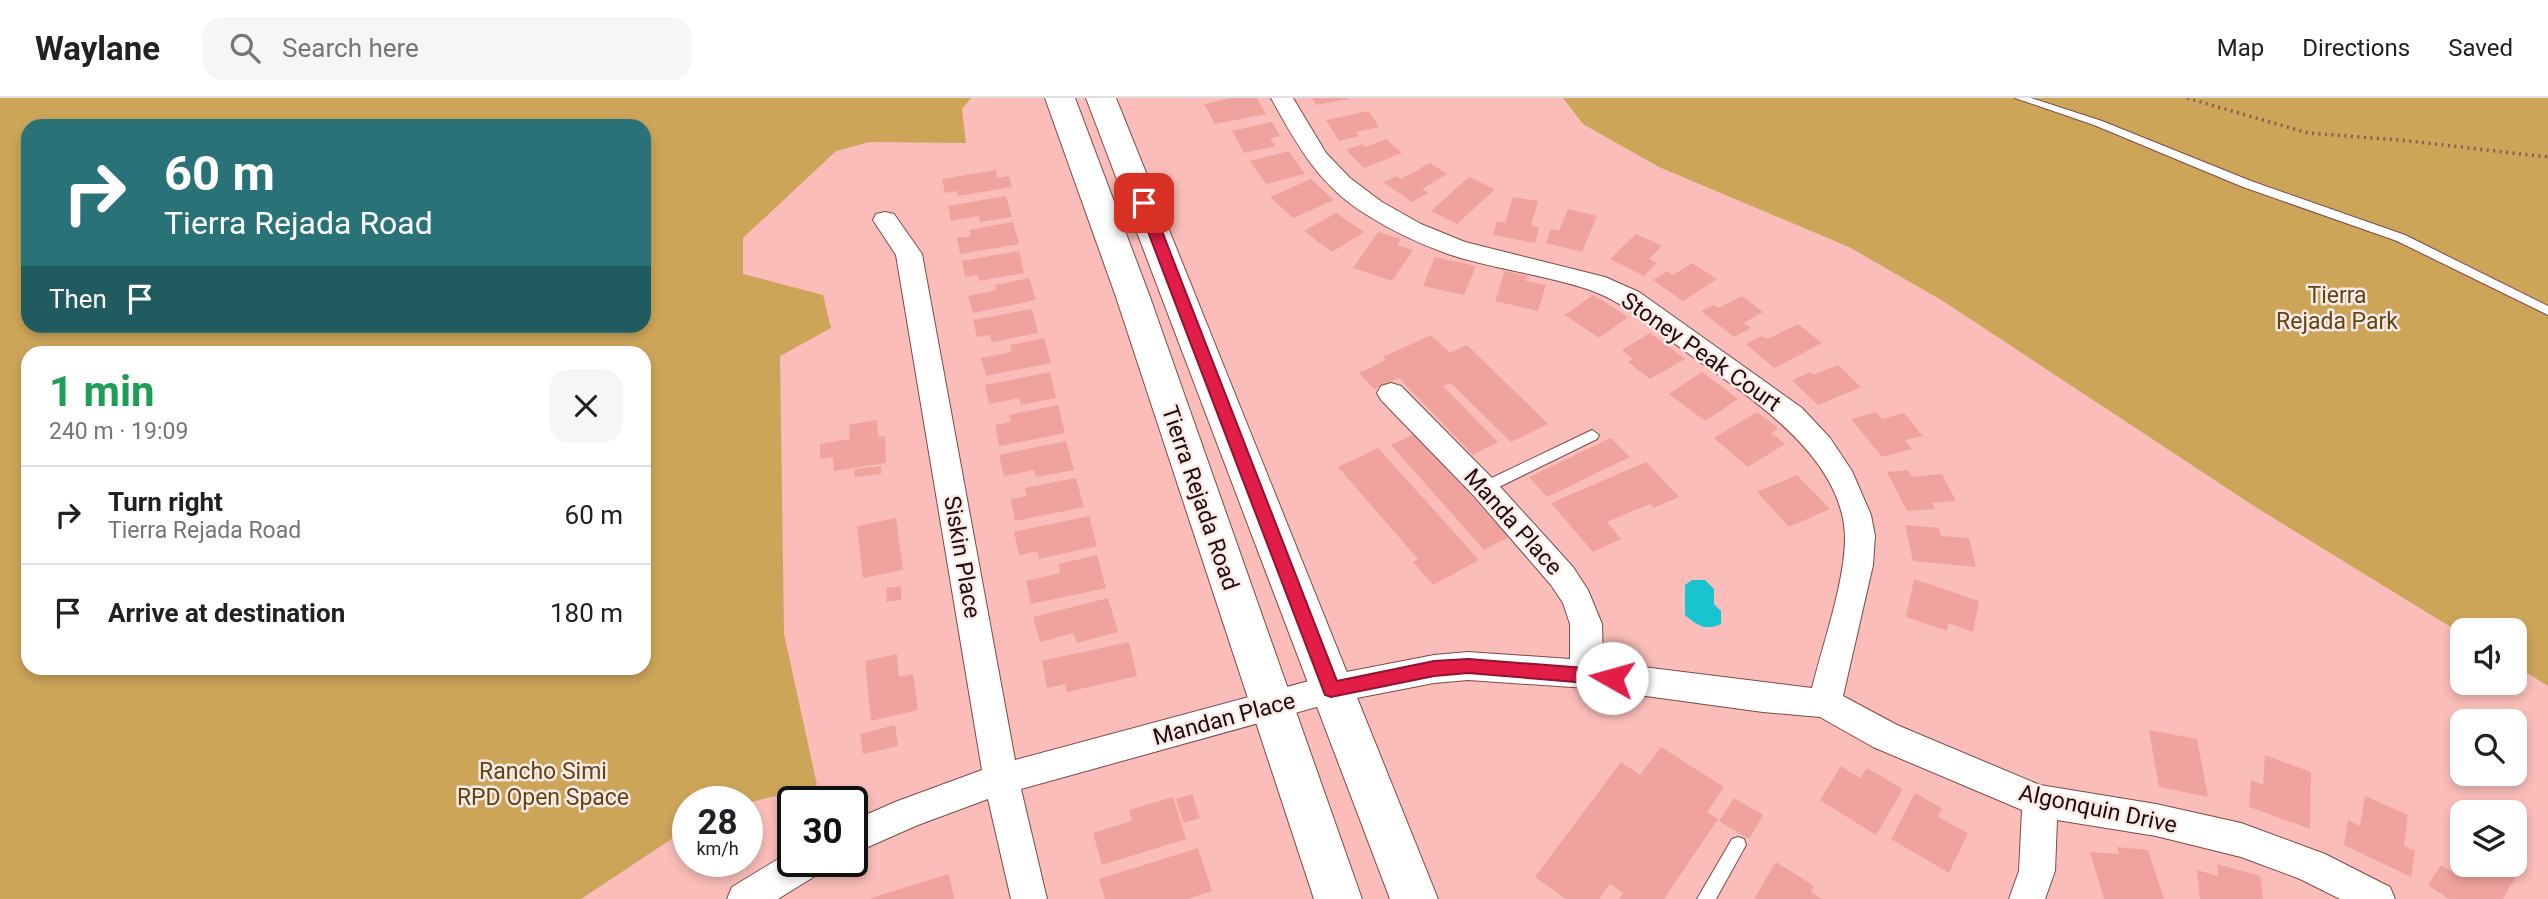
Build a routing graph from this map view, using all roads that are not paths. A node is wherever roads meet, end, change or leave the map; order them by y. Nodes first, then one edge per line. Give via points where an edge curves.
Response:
1 (1060, 98) edge
2 (1101, 98) edge
3 (1282, 98) edge
4 (2020, 98) edge
5 (885, 220) dead end
6 (2548, 311) edge
7 (1391, 393) dead end
8 (1592, 435) dead end
9 (1485, 488) junction
10 (1587, 674) junction
11 (1331, 689) junction
12 (1825, 703) junction
13 (1270, 706) junction
14 (1000, 779) junction
15 (2040, 801) junction
16 (868, 831) edge
17 (1738, 845) dead end
18 (781, 877) edge
19 (745, 899) edge
20 (1029, 899) edge
21 (1338, 899) edge
22 (1414, 899) edge
23 (1706, 899) edge
24 (2027, 899) edge
25 (2377, 899) edge

1 - 13 main road, Tierra Rejada Road
2 - 11 main road
3 - 12 street, Stoney Peak Court via 1316,157 1373,208 1457,248 1571,275 1630,298 1792,415 1820,446 1842,479 1860,536 1858,565
4 - 6 lane via 2401,238
5 - 14 street, Siskin Place via 909,254
7 - 9 street, Manda Place
8 - 9 lane
9 - 10 street, Manda Place via 1577,599 1586,624
10 - 11 street, Mandan Place via 1468,666
10 - 12 street, Mandan Place
11 - 13 street, Mandan Place
11 - 22 main road
12 - 15 street, Algonquin Drive via 1885,736
13 - 14 street, Mandan Place
13 - 21 main road, Tierra Rejada Road
14 - 16 street, Mandan Place
14 - 20 street, Siskin Place
15 - 24 street via 2037,871
15 - 25 street, Algonquin Drive via 2241,840 2312,866
17 - 23 lane
18 - 19 street

